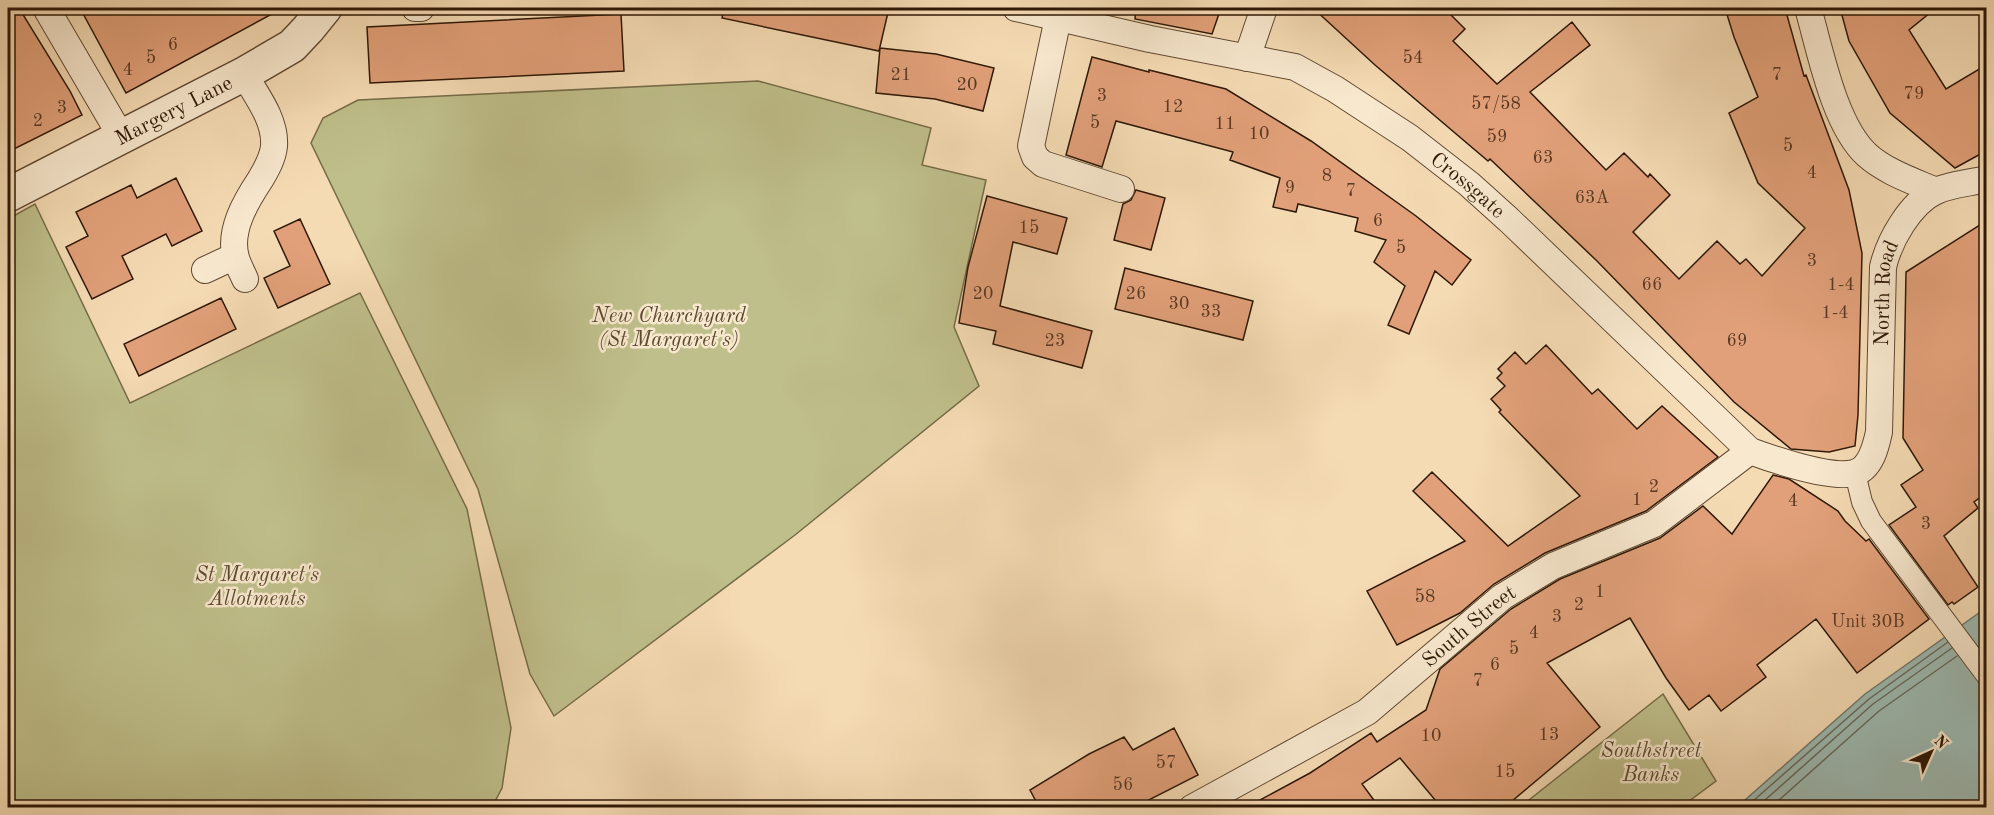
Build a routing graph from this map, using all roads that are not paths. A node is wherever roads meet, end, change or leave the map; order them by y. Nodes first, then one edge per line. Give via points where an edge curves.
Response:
1 (46, 8) edge
2 (325, 8) edge
3 (415, 8) edge
4 (421, 8) edge
5 (1016, 8) edge
6 (1264, 8) edge
7 (1808, 8) edge
8 (1058, 18) junction
9 (1247, 58) junction
10 (244, 74) junction
11 (122, 138) junction
12 (1986, 179) edge
13 (1121, 189) dead end
14 (1936, 191) junction
15 (8, 195) edge
16 (205, 270) dead end
17 (1750, 451) junction
18 (1855, 473) junction
19 (1986, 675) edge
20 (1192, 807) edge

1 - 11 street
2 - 10 street, Margery Lane via 292,46
3 - 4 street
5 - 8 street, Crossgate
6 - 9 street
7 - 14 street via 1841,119 1852,138 1880,165
8 - 9 street, Crossgate
8 - 13 street via 1031,146 1035,157 1043,164
9 - 17 street, Crossgate via 1295,67 1410,138 1509,220
10 - 11 street, Margery Lane
10 - 16 street via 267,113 274,146 236,231 240,267
11 - 15 street, Margery Lane
12 - 14 street
14 - 18 street, North Road via 1912,210 1886,255 1879,432 1875,451
17 - 18 street, Crossgate via 1787,464
17 - 20 street, South Street via 1654,524 1553,566 1502,597 1367,712
18 - 19 street via 1871,521

